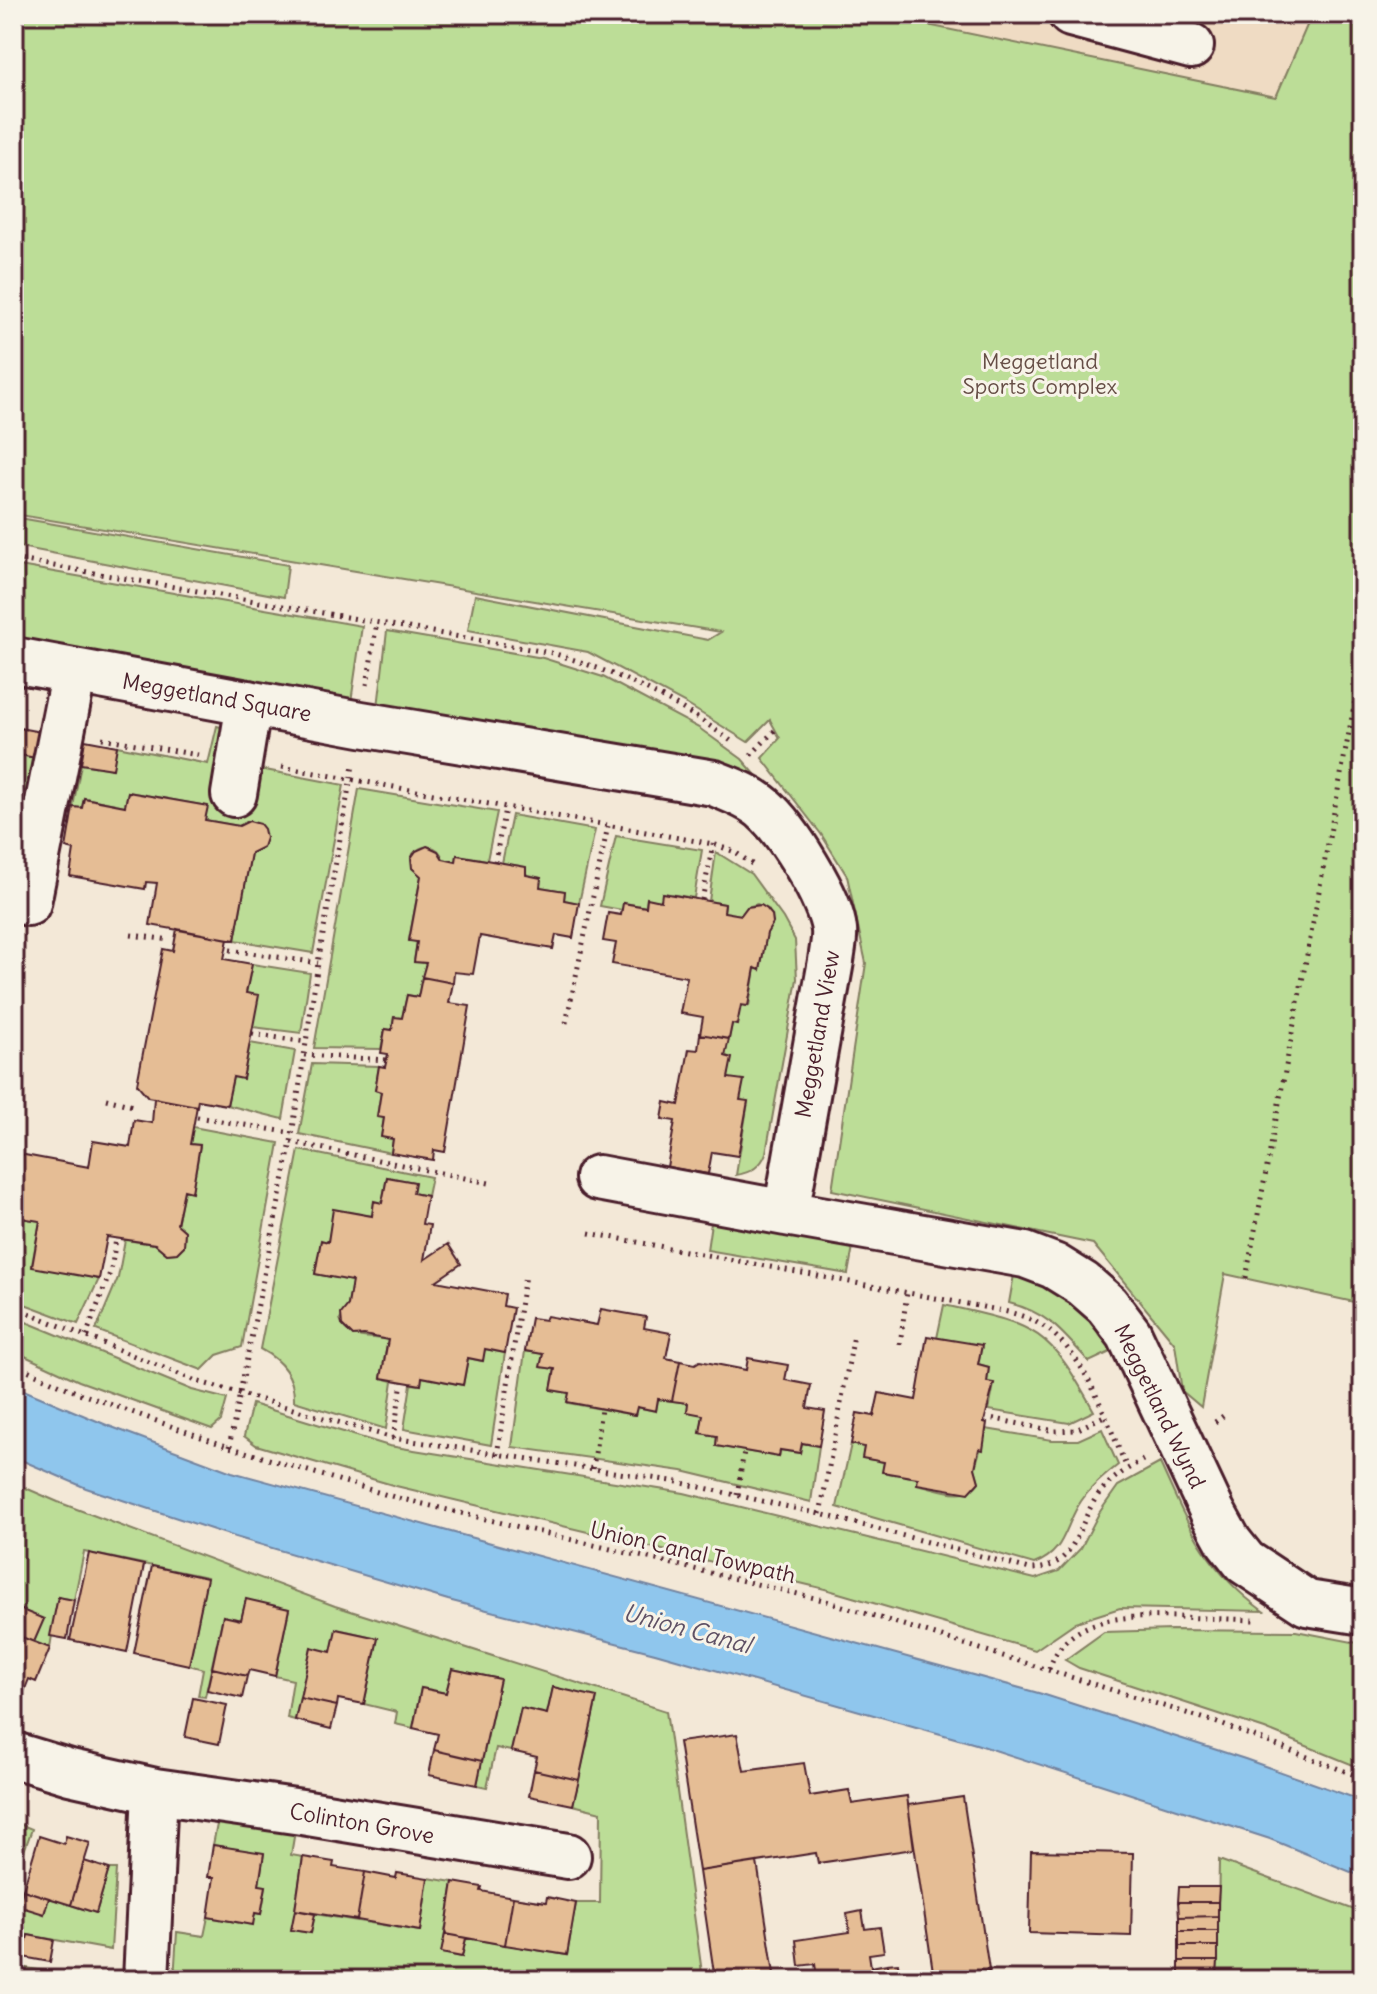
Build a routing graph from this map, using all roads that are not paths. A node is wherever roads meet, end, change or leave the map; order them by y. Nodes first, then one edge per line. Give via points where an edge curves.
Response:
1 (1071, 14) edge
2 (1191, 46) dead end
3 (14, 660) edge
4 (74, 671) junction
5 (249, 703) junction
6 (361, 724) joint
7 (234, 794) dead end
8 (28, 903) dead end
9 (598, 1178) dead end
10 (786, 1213) junction
11 (1363, 1612) edge
12 (14, 1755) edge
13 (155, 1791) junction
14 (568, 1856) dead end
15 (146, 1980) edge

1 - 2 street
3 - 4 street, Meggetland Square
4 - 5 street, Meggetland Square
4 - 8 street
5 - 6 street, Meggetland Square
5 - 7 street
6 - 10 street, Meggetland View via 714,783 764,809 802,858 826,900 834,930
9 - 10 street
10 - 11 street, Meggetland Wynd via 1025,1255 1083,1284 1129,1334 1229,1542 1245,1562 1307,1603
12 - 13 street, Colinton Grove
13 - 14 street, Colinton Grove
13 - 15 street

